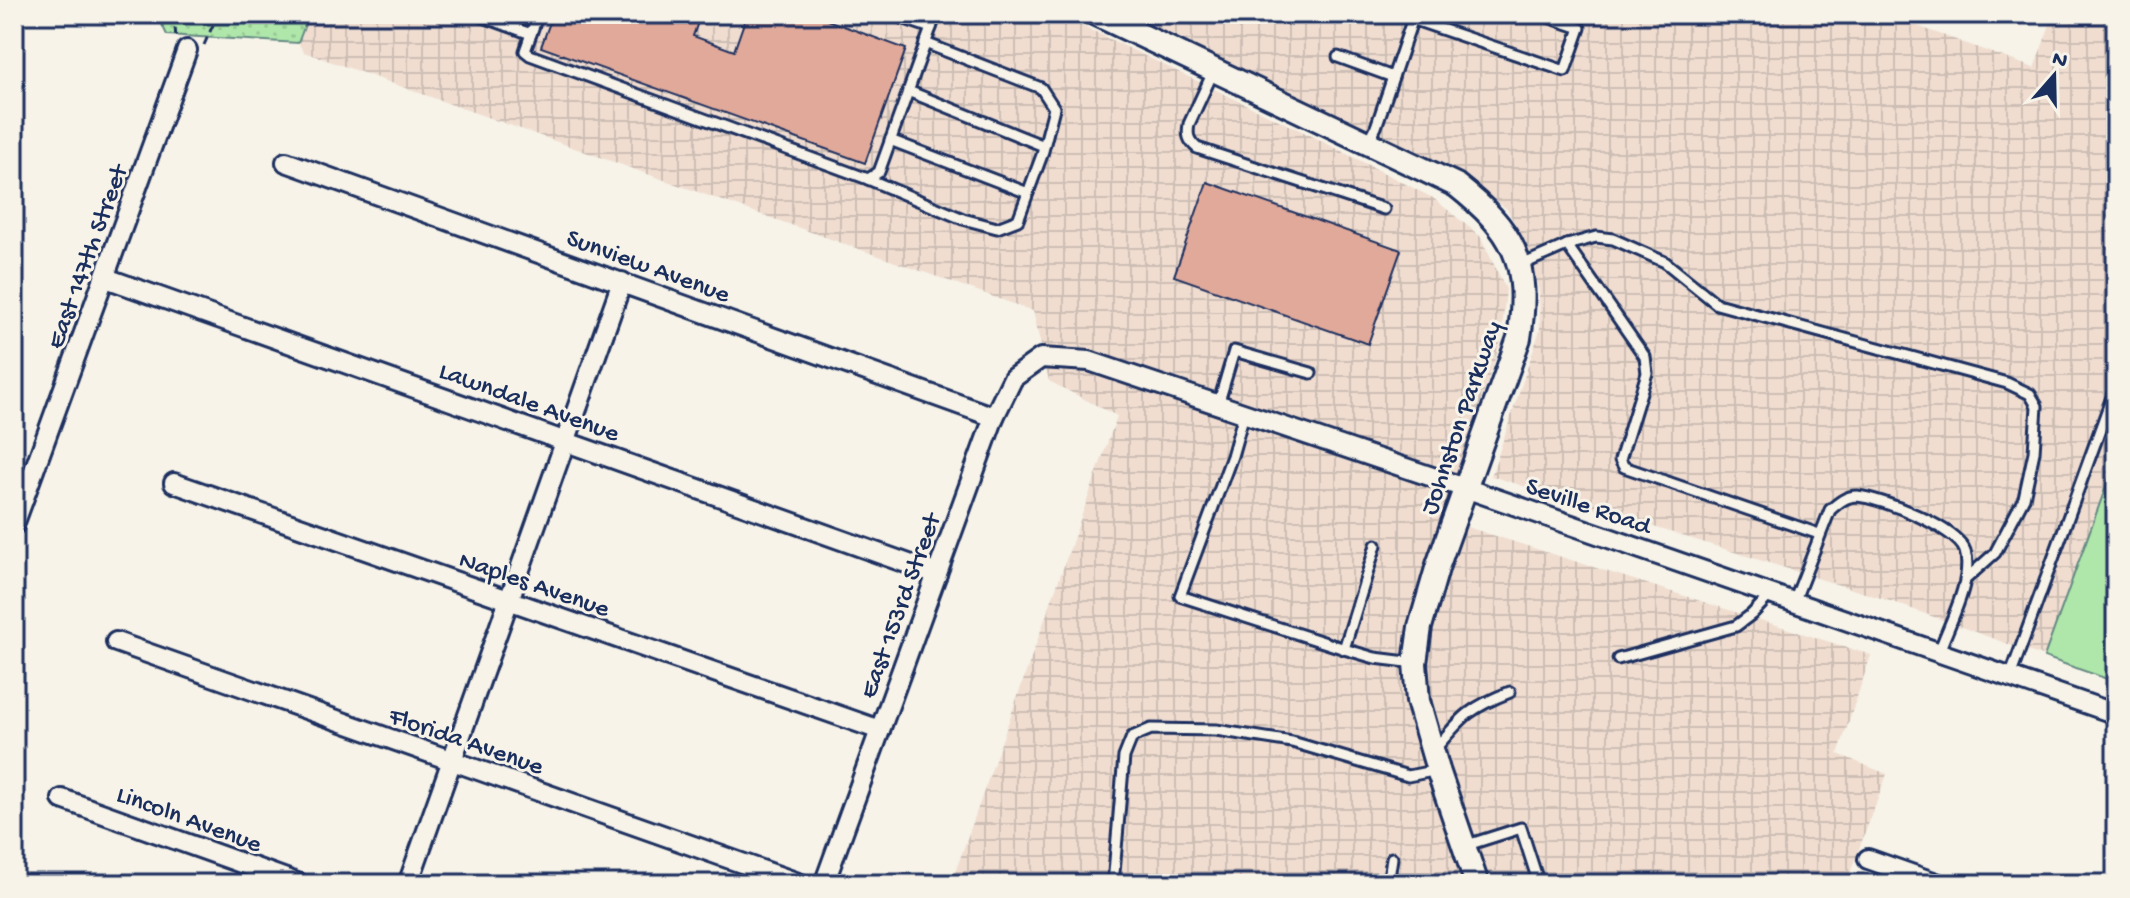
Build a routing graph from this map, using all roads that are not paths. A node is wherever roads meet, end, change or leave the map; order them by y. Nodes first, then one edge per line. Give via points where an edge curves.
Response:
1 (475, 14) edge
2 (538, 14) edge
3 (890, 14) edge
4 (936, 14) edge
5 (1096, 14) edge
6 (1397, 14) edge
7 (1539, 14) edge
8 (1414, 17) edge
9 (1134, 22) edge
10 (931, 28) junction
11 (531, 34) junction
12 (925, 43) junction
13 (188, 46) road end
14 (1338, 57) dead end
15 (1214, 70) junction
16 (1393, 77) junction
17 (908, 91) junction
18 (890, 140) junction
19 (1368, 143) junction
20 (1044, 146) junction
21 (286, 162) dead end
22 (868, 179) junction
23 (1028, 193) junction
24 (1384, 209) dead end
25 (1567, 245) junction
26 (1519, 266) junction
27 (106, 278) junction
28 (622, 282) junction
29 (1041, 358) joint
30 (1311, 373) dead end
31 (2116, 386) edge
32 (1218, 405) junction
33 (1244, 414) junction
34 (994, 417) junction
35 (566, 440) junction
36 (174, 483) dead end
37 (1465, 488) junction
38 (14, 525) edge
39 (1819, 534) junction
40 (1376, 545) dead end
41 (937, 574) junction
42 (1967, 578) junction
43 (1771, 594) junction
44 (509, 600) junction
45 (1794, 602) junction
46 (116, 642) dead end
47 (1345, 649) junction
48 (1939, 652) junction
49 (1618, 659) dead end
50 (1415, 663) junction
51 (2010, 677) junction
52 (1510, 692) dead end
53 (2116, 714) edge
54 (880, 730) junction
55 (1435, 761) junction
56 (453, 762) junction
57 (62, 799) dead end
58 (1464, 846) junction
59 (1392, 858) dead end
60 (1868, 859) dead end
61 (300, 884) edge
62 (408, 884) edge
63 (801, 884) edge
64 (824, 884) edge
65 (1113, 884) edge
66 (1388, 884) edge
67 (1477, 884) edge
68 (1539, 884) edge
69 (1939, 884) edge

1 - 11 lane
2 - 11 lane
3 - 10 lane
4 - 10 lane
5 - 9 street, Johnston Parkway
6 - 8 lane
7 - 8 lane via 1580,28 1565,71
8 - 16 lane
9 - 15 street, Johnston Parkway
10 - 12 lane
11 - 22 lane via 525,51 530,55
12 - 17 lane
12 - 20 lane via 1041,88 1054,108
13 - 27 street, East 147th Street
14 - 16 lane
15 - 19 street, Johnston Parkway
15 - 24 lane via 1187,133 1197,148
16 - 19 lane
17 - 18 lane
17 - 20 lane
18 - 22 lane via 879,172
18 - 23 lane
19 - 26 street, Johnston Parkway via 1456,185 1478,202 1508,236
20 - 23 lane
21 - 28 street, Sunview Avenue
22 - 23 lane via 997,228 1018,220
25 - 26 lane
25 - 39 lane via 1645,357 1647,373 1620,460 1624,467
25 - 42 lane via 1596,237 1613,239 1665,262 1717,304 2007,383 2030,394 2037,406 2024,498 1995,553
26 - 37 street, Johnston Parkway via 1524,306 1519,338
27 - 35 street, Lawndale Avenue
27 - 38 street, East 147th Street
28 - 34 street, Sunview Avenue
28 - 35 street
29 - 32 street, Seville Road via 1089,361
29 - 34 street, East 153rd Street via 1013,378
30 - 32 lane via 1234,351
31 - 51 lane
32 - 33 street, Seville Road
33 - 37 street, Seville Road
33 - 47 lane via 1180,596
34 - 41 street, East 153rd Street
35 - 41 street, Lawndale Avenue
35 - 44 street
36 - 44 street, Naples Avenue
37 - 43 street, Seville Road
37 - 50 street, Johnston Parkway via 1420,627
39 - 42 lane via 1839,501 1855,496 1879,502 1934,522 1956,537 1965,549
39 - 45 lane
40 - 47 lane
41 - 54 street, East 153rd Street
42 - 48 lane
43 - 45 street, Seville Road
43 - 49 lane via 1736,626
44 - 54 street, Naples Avenue
44 - 56 street
45 - 48 street, Seville Road
46 - 56 street, Florida Avenue
47 - 50 lane
48 - 51 street, Seville Road
50 - 55 street, Johnston Parkway via 1418,701
51 - 53 street, Seville Road
52 - 55 lane via 1477,704 1459,721
54 - 64 street, East 153rd Street
55 - 58 street, Johnston Parkway
55 - 65 lane via 1408,776 1292,742 1216,730 1151,729 1132,737 1124,757
56 - 62 street
56 - 63 street, Florida Avenue
57 - 61 street, Lincoln Avenue
58 - 67 street, Johnston Parkway
58 - 68 lane via 1521,828
59 - 66 lane
60 - 69 street

